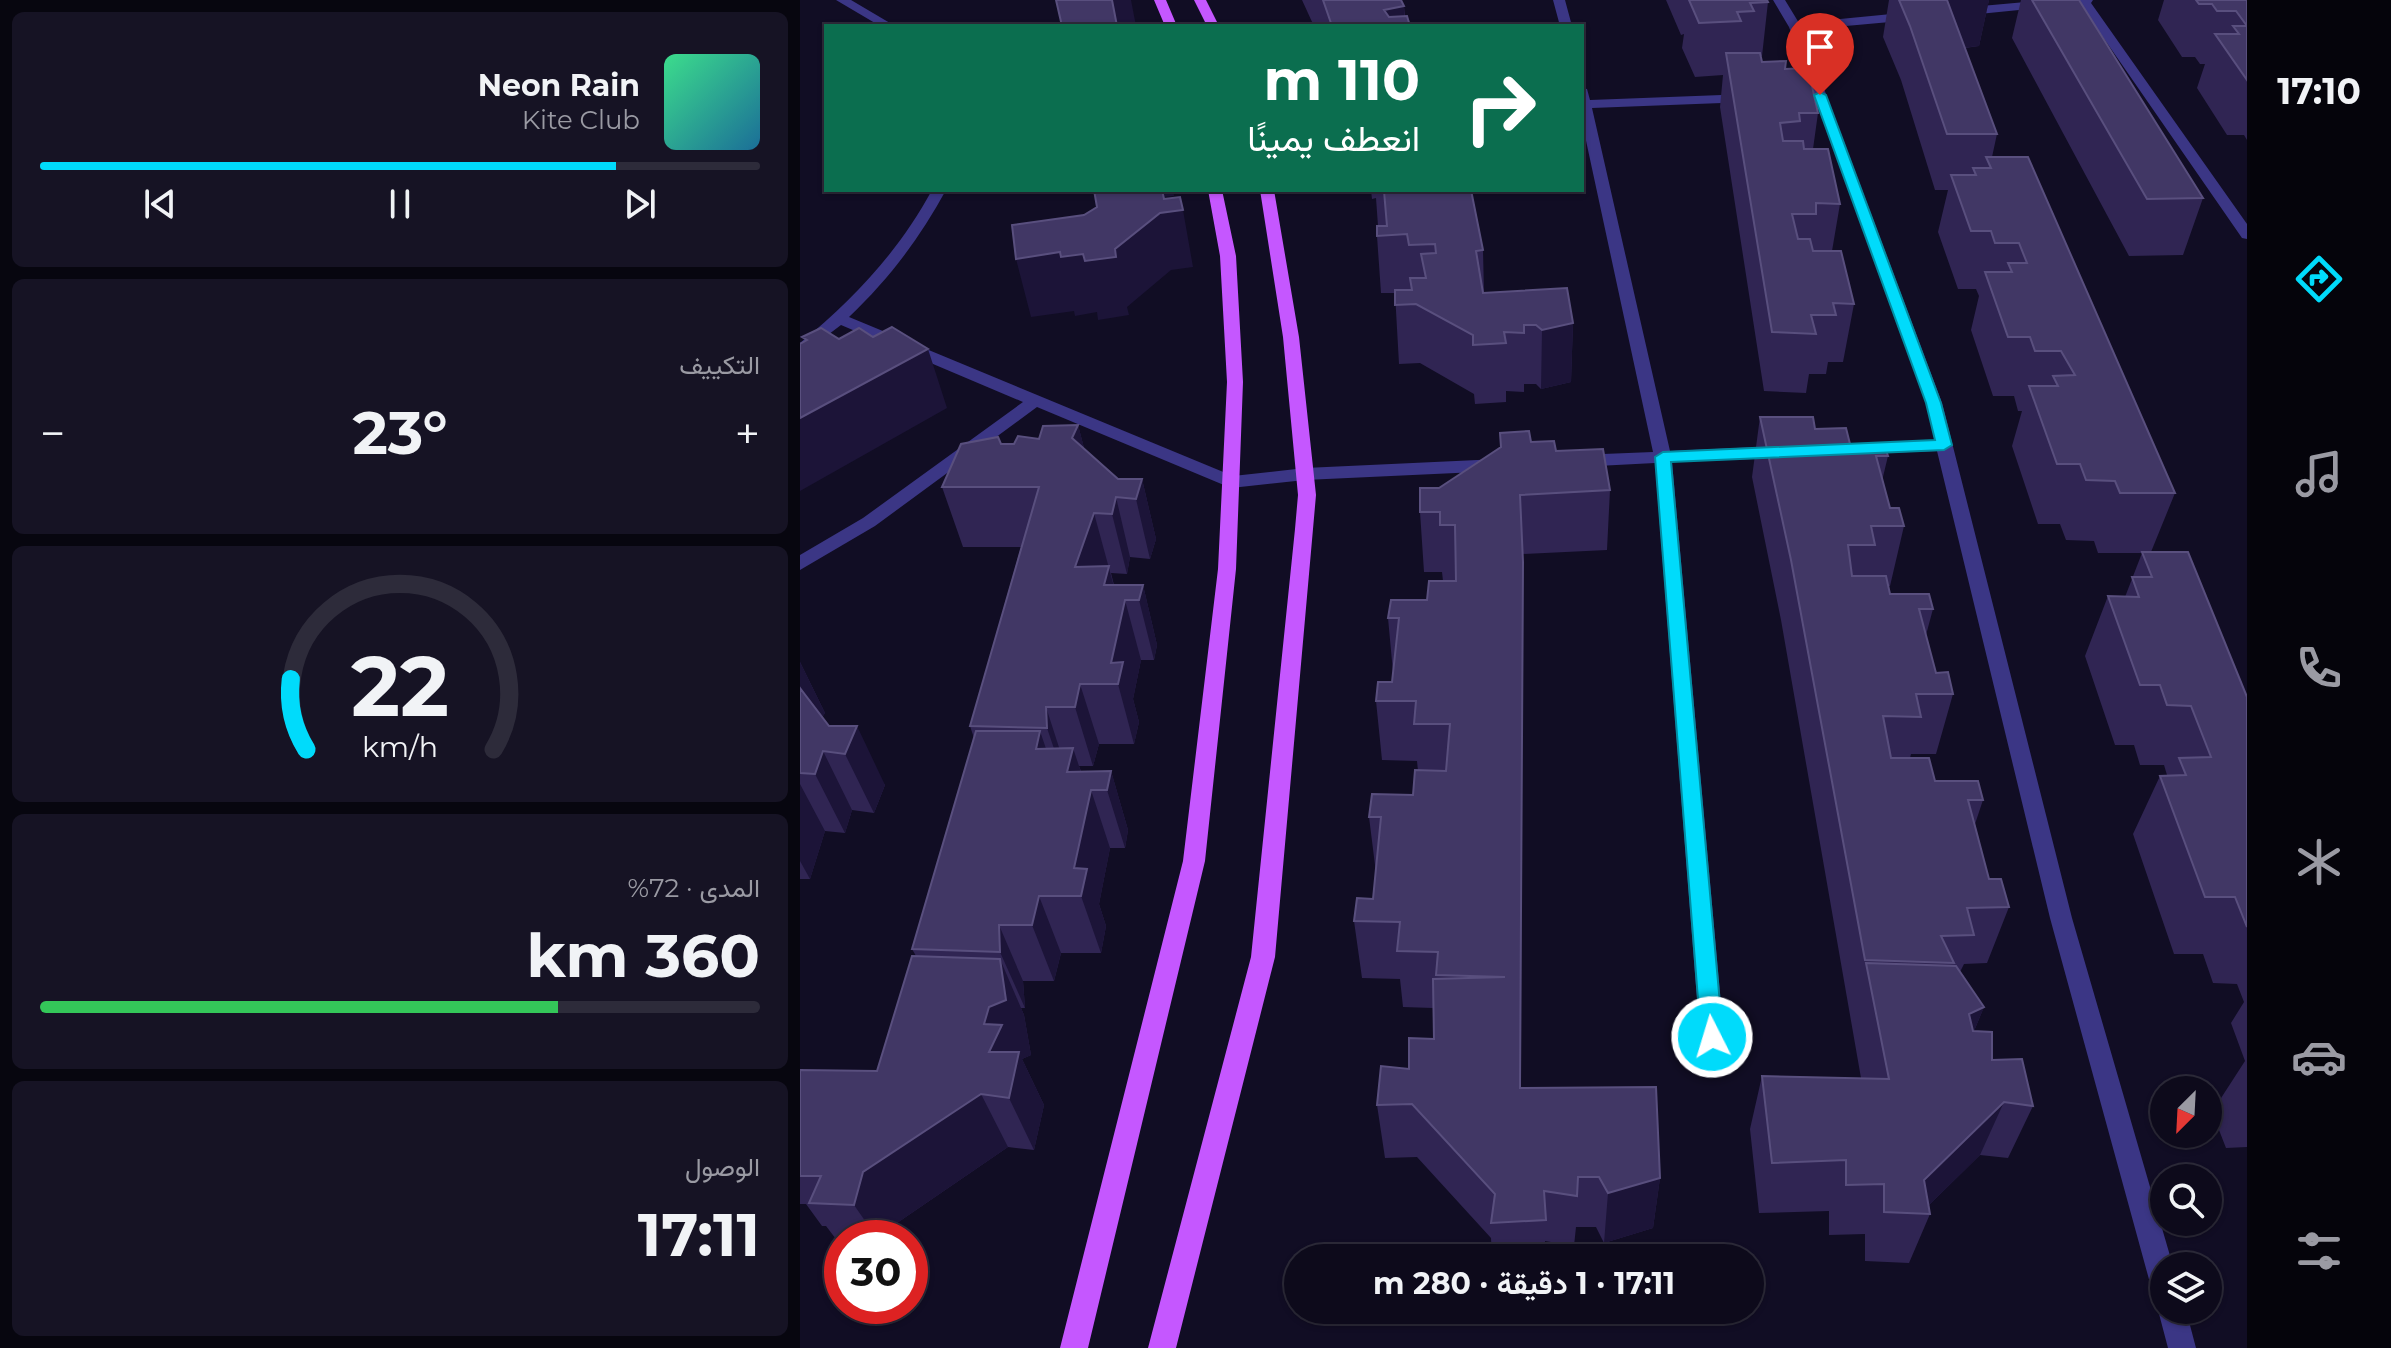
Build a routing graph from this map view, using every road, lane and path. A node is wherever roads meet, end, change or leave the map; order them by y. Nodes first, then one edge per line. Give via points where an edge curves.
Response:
1 (842, 0) edge
2 (1160, 0) edge
3 (1200, 0) edge
4 (1559, 0) edge
5 (1779, 0) edge
6 (2085, 0) edge
7 (1946, 13) edge
8 (1931, 14) edge
9 (885, 24) edge
10 (1170, 24) edge
11 (1212, 24) edge
12 (1565, 24) edge
13 (1795, 27) junction
14 (1758, 97) edge
15 (1584, 98) edge
16 (1584, 102) edge
17 (938, 192) edge
18 (1215, 192) edge
19 (1267, 192) edge
20 (2247, 235) edge
21 (840, 319) junction
22 (800, 351) edge
23 (1034, 402) junction
24 (1944, 445) junction
25 (1835, 450) edge
26 (1804, 451) edge
27 (1663, 457) junction
28 (1554, 462) edge
29 (1523, 464) edge
30 (1305, 474) junction
31 (1231, 482) junction
32 (800, 564) edge
33 (1712, 1037) dead end
34 (2155, 1252) edge
35 (2176, 1324) edge
36 (1074, 1348) edge
37 (1162, 1348) edge
38 (2182, 1348) edge

1 - 9 street
2 - 10 main road
3 - 11 main road
4 - 12 street
5 - 13 street
6 - 7 street
6 - 20 street
8 - 13 street
13 - 24 street via 1812,96 1934,403
14 - 15 street
16 - 27 street
17 - 21 street via 919,229 886,273
18 - 31 main road via 1228,256
19 - 30 main road via 1291,337
21 - 22 street
21 - 23 street
23 - 31 street
23 - 32 street via 869,522
24 - 25 street
24 - 34 street via 2061,918
26 - 27 street
27 - 28 street
27 - 33 street
29 - 30 street
30 - 31 street
30 - 37 main road via 1263,957
31 - 36 main road via 1227,569 1194,861
35 - 38 street

